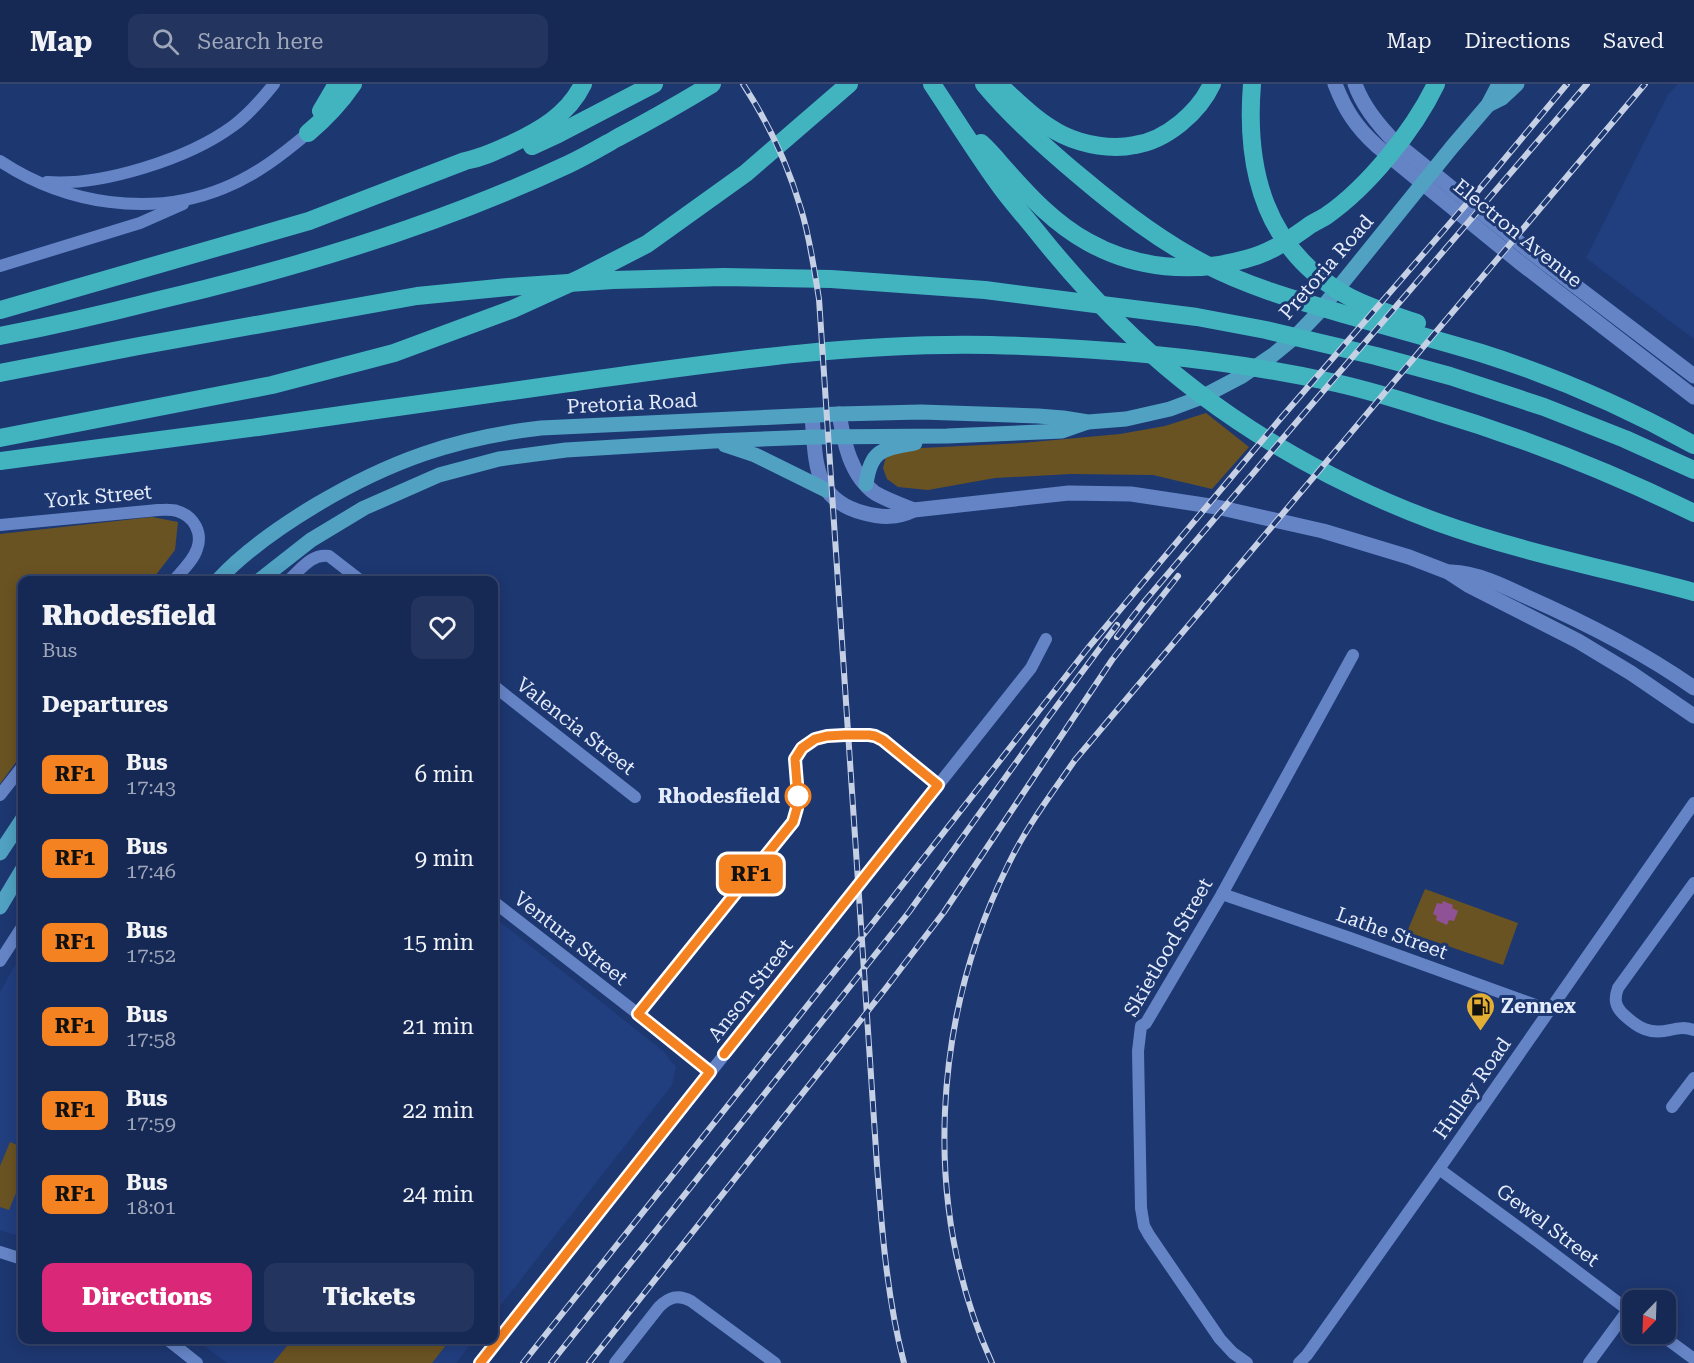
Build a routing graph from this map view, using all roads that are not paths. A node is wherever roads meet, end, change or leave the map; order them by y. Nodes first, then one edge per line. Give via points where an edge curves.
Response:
1 (274, 84) edge
2 (337, 84) edge
3 (353, 84) edge
4 (570, 84) edge
5 (583, 84) edge
6 (654, 84) edge
7 (712, 84) edge
8 (932, 84) edge
9 (984, 84) edge
10 (998, 84) edge
11 (1212, 84) edge
12 (1252, 84) edge
13 (1335, 84) edge
14 (1355, 84) edge
15 (1436, 84) edge
16 (1499, 84) edge
17 (1517, 84) edge
18 (850, 86) edge
19 (1488, 105) junction
20 (961, 129) junction
21 (308, 132) junction
22 (0, 152) edge
23 (0, 161) edge
24 (465, 161) junction
25 (32, 179) junction
26 (195, 198) junction
27 (309, 221) junction
28 (0, 266) edge
29 (0, 310) edge
30 (0, 336) edge
31 (0, 373) edge
32 (1694, 376) edge
33 (1576, 388) junction
34 (1694, 397) edge
35 (839, 414) junction
36 (812, 416) junction
37 (1088, 422) junction
38 (947, 436) junction
39 (814, 437) junction
40 (843, 437) junction
41 (0, 438) edge
42 (714, 441) junction
43 (1694, 445) edge
44 (0, 461) edge
45 (1694, 470) edge
46 (866, 484) junction
47 (826, 490) junction
48 (914, 510) junction
49 (1694, 513) edge
50 (0, 525) edge
51 (1448, 572) junction
52 (178, 576) edge
53 (222, 576) edge
54 (265, 576) edge
55 (294, 576) edge
56 (355, 576) edge
57 (1694, 592) edge
58 (1046, 639) dead end
59 (1353, 655) dead end
60 (1694, 688) edge
61 (498, 689) edge
62 (1694, 716) edge
63 (18, 772) edge
64 (0, 795) edge
65 (635, 798) dead end
66 (1694, 803) edge
67 (18, 826) edge
68 (0, 853) edge
69 (18, 877) edge
70 (1694, 884) edge
71 (1222, 894) junction
72 (498, 905) edge
73 (0, 907) edge
74 (18, 933) edge
75 (0, 961) edge
76 (1549, 1010) junction
77 (1694, 1030) edge
78 (710, 1072) junction
79 (1694, 1078) edge
80 (1672, 1107) dead end
81 (1439, 1169) junction
82 (0, 1252) edge
83 (18, 1257) edge
84 (1622, 1306) edge
85 (1622, 1322) edge
86 (498, 1340) edge
87 (173, 1344) edge
88 (495, 1344) edge
89 (1673, 1344) edge
90 (1694, 1359) edge
91 (197, 1363) edge
92 (480, 1363) edge
93 (615, 1363) edge
94 (775, 1363) edge
95 (1248, 1363) edge
96 (1299, 1363) edge
97 (1589, 1363) edge

1 - 25 street via 234,126 187,152 94,181
2 - 21 highway
3 - 21 highway via 337,107
4 - 24 highway via 559,102 540,119
5 - 24 highway via 573,102 543,128 485,156
6 - 27 highway via 504,158 361,211
7 - 30 highway via 570,163 399,233 200,291
8 - 20 highway
9 - 33 highway via 1002,106 1105,198 1206,265 1281,296 1482,353
10 - 11 highway via 1033,116 1061,134 1096,146 1136,145 1166,133 1190,116
12 - 33 highway via 1252,149 1262,194 1284,239 1314,273 1365,305 1501,352
13 - 34 main road, Electron Avenue via 1349,115 1377,146
14 - 32 main road, Electron Avenue via 1370,114 1396,143
15 - 20 highway via 1396,146 1327,215 1271,250 1208,267 1166,267 1105,251 1071,232 1045,211 990,151
16 - 19 main road, Pretoria Road
17 - 19 main road, Pretoria Road
18 - 41 highway via 746,173 647,244 513,309 394,353 272,385
19 - 37 main road, Pretoria Road via 1318,313 1273,355 1212,392 1170,409
20 - 57 highway via 999,185 1064,266 1127,332 1206,398 1299,459 1437,522
21 - 26 street via 266,165 226,187
22 - 25 street
23 - 25 street
24 - 27 highway
25 - 26 street via 75,195 112,201 155,204
26 - 28 street via 140,223
27 - 29 highway
31 - 45 highway via 417,296 613,280 831,279 985,290 1197,317 1266,330 1450,376 1574,419
33 - 43 highway
35 - 36 main road, Pretoria Road
35 - 37 main road, Pretoria Road via 1007,414
35 - 40 main road
36 - 39 main road
36 - 53 main road, Pretoria Road via 541,429 471,439 402,462 349,486 286,523
37 - 38 main road, Pretoria Road via 1062,431
38 - 40 main road, Pretoria Road
38 - 46 main road via 882,450 869,466
39 - 40 main road, Pretoria Road
39 - 42 main road, Pretoria Road
39 - 47 main road via 818,470
40 - 46 main road
42 - 47 main road via 755,455
42 - 54 main road, Pretoria Road via 529,454 440,475 363,508
44 - 49 highway via 766,356 861,348 992,345 1208,361 1337,383 1457,417 1554,451
46 - 48 main road via 874,492
47 - 48 main road via 849,508 873,515 894,517
48 - 51 main road via 1069,493 1131,494 1228,509 1323,531
50 - 52 street, York Street via 177,511 199,532 198,547
51 - 60 main road via 1496,583 1547,605 1610,636
51 - 62 main road via 1578,641
55 - 56 street via 319,556 329,556
58 - 78 street, Anson Street via 1032,668
59 - 71 street, Skietlood Street
61 - 65 street, Valencia Street
63 - 64 street
66 - 76 street, Hulley Road
67 - 68 main road
69 - 73 main road
70 - 77 street via 1618,988 1615,1000 1621,1012 1649,1032
71 - 76 street, Lathe Street
71 - 95 street, Skietlood Street via 1141,1026 1138,1051 1142,1211 1149,1235 1220,1339
72 - 78 street, Ventura Street
74 - 75 street
76 - 81 street, Hulley Road
78 - 86 street, Anson Street
79 - 80 street
81 - 84 street, Gewel Street
81 - 96 street, Hulley Road
82 - 83 street
85 - 97 street
87 - 91 street
88 - 92 street, Anson Street
89 - 90 street
93 - 94 street via 659,1307 675,1297 691,1302

